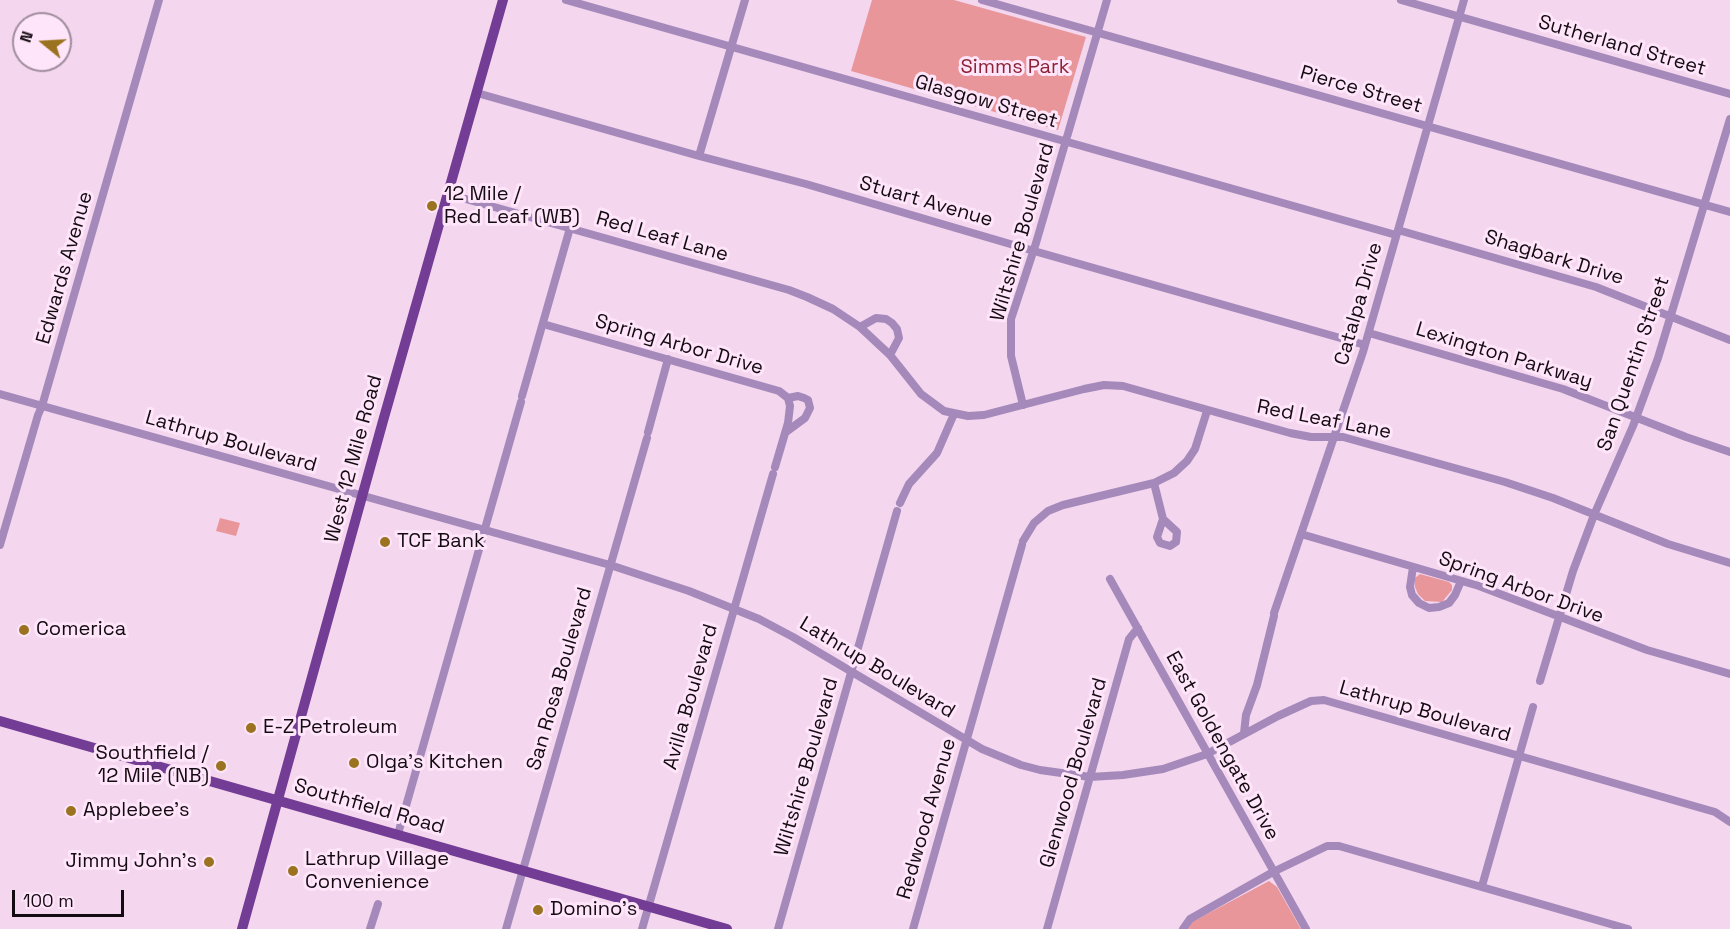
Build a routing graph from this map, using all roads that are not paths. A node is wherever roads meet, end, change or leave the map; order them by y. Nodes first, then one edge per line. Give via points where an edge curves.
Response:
1 (159, 0) edge
2 (503, 0) edge
3 (566, 0) edge
4 (746, 0) edge
5 (982, 0) edge
6 (1107, 0) edge
7 (1401, 0) edge
8 (1464, 0) edge
9 (1460, 17) junction
10 (1098, 33) junction
11 (731, 47) junction
12 (477, 93) junction
13 (1730, 94) edge
14 (1730, 119) edge
15 (1427, 126) junction
16 (1066, 141) junction
17 (699, 156) junction
18 (448, 194) junction
19 (1703, 205) junction
20 (1730, 213) edge
21 (570, 228) junction
22 (1397, 233) junction
23 (1034, 251) junction
24 (1671, 316) junction
25 (543, 324) junction
26 (860, 327) junction
27 (1369, 333) junction
28 (1730, 340) edge
29 (1365, 345) junction
30 (890, 356) junction
31 (668, 359) junction
32 (0, 394) edge
33 (788, 398) junction
34 (1023, 405) junction
35 (42, 406) junction
36 (1207, 411) junction
37 (954, 414) junction
38 (1636, 417) junction
39 (786, 432) junction
40 (1334, 436) junction
41 (1730, 452) edge
42 (1154, 483) junction
43 (362, 497) junction
44 (1594, 515) junction
45 (1163, 519) dead end
46 (483, 530) junction
47 (1301, 534) junction
48 (0, 545) edge
49 (1730, 563) edge
50 (610, 565) junction
51 (1413, 567) junction
52 (1110, 579) dead end
53 (1461, 581) junction
54 (734, 609) junction
55 (1559, 616) junction
56 (1138, 628) junction
57 (852, 671) junction
58 (1730, 674) edge
59 (1540, 681) dead end
60 (1533, 707) dead end
61 (0, 721) edge
62 (1244, 734) junction
63 (966, 741) junction
64 (1207, 754) junction
65 (1519, 756) junction
66 (1090, 777) junction
67 (278, 800) junction
68 (1730, 822) edge
69 (398, 834) junction
70 (523, 871) junction
71 (1273, 872) junction
72 (1482, 886) junction
73 (378, 904) dead end
74 (649, 906) junction
75 (242, 929) edge
76 (370, 929) edge
77 (506, 929) edge
78 (642, 929) edge
79 (727, 929) edge
80 (778, 929) edge
81 (912, 929) edge
82 (1047, 929) edge
83 (1183, 929) edge
84 (1306, 929) edge
85 (1628, 929) edge

1 - 35 street, Edwards Avenue
2 - 12 main road, West 12 Mile Road
3 - 11 street, Glasgow Street
4 - 11 street
5 - 10 street, Pierce Street
6 - 10 street, Wiltshire Boulevard
7 - 9 street, Sutherland Street
8 - 9 street, Catalpa Drive
9 - 13 street, Sutherland Street
9 - 15 street, Catalpa Drive
10 - 15 street, Pierce Street
10 - 16 street, Wiltshire Boulevard
11 - 16 street, Glasgow Street
11 - 17 street
12 - 17 street, Stuart Avenue
12 - 18 main road, West 12 Mile Road
14 - 19 street, San Quentin Street
15 - 19 street, Pierce Street
15 - 22 street, Catalpa Drive
16 - 22 street, Glasgow Street
16 - 23 street, Wiltshire Boulevard
17 - 23 street, Stuart Avenue
18 - 21 street, Red Leaf Lane
18 - 43 main road, West 12 Mile Road
19 - 20 street, Pierce Street
19 - 24 street, San Quentin Street
21 - 25 street
21 - 26 street, Red Leaf Lane via 799,293
22 - 24 street, Shagbark Drive via 1565,277
22 - 27 street, Catalpa Drive
23 - 29 street, Stuart Avenue
23 - 34 street, Wiltshire Boulevard via 1010,330 1011,356
24 - 28 street, Shagbark Drive
24 - 38 street, San Quentin Street
25 - 31 street, Spring Arbor Drive
25 - 46 street
26 - 30 street, Red Leaf Lane
26 - 30 street via 876,318 892,323 899,338
27 - 29 street, Catalpa Drive
27 - 38 street, Lexington Parkway via 1554,386
29 - 40 street, Catalpa Drive
30 - 37 street, Red Leaf Lane via 925,398
31 - 33 street, Spring Arbor Drive via 779,391
31 - 50 street, San Rosa Boulevard
32 - 35 street, Lathrup Boulevard
33 - 39 street, Avilla Boulevard
33 - 39 street, Spring Arbor Drive via 798,396 810,404 800,423
34 - 36 street, Red Leaf Lane via 1104,385 1135,389
34 - 37 street, Red Leaf Lane via 984,415
35 - 43 street, Lathrup Boulevard
35 - 48 street, Edwards Avenue
36 - 40 street, Red Leaf Lane via 1296,435
36 - 42 street, Redwood Avenue via 1192,455 1174,473
37 - 57 street, Wiltshire Boulevard via 937,453 913,479 899,507
38 - 41 street, Lexington Parkway
38 - 44 street, San Quentin Street
39 - 54 street, Avilla Boulevard
40 - 44 street, Red Leaf Lane via 1505,482
40 - 47 street, Catalpa Drive
42 - 45 street
42 - 63 street, Redwood Avenue via 1063,505 1034,523 1023,543
43 - 46 street, Lathrup Boulevard
43 - 67 main road, West 12 Mile Road
44 - 49 street, Red Leaf Lane
44 - 55 street, San Quentin Street
46 - 50 street, Lathrup Boulevard
46 - 69 street
47 - 51 street, Spring Arbor Drive
47 - 62 street, Catalpa Drive via 1274,615
50 - 54 street, Lathrup Boulevard
50 - 70 street, San Rosa Boulevard
51 - 53 street, Spring Arbor Drive
51 - 53 street via 1412,595 1429,608 1449,603
52 - 56 street, East Goldengate Drive
53 - 55 street, Spring Arbor Drive
54 - 57 street, Lathrup Boulevard
54 - 74 street, Avilla Boulevard
55 - 58 street, Spring Arbor Drive via 1647,650
55 - 59 street, San Quentin Street
56 - 64 street, East Goldengate Drive
56 - 66 street, Glenwood Boulevard via 1129,639
57 - 63 street, Lathrup Boulevard
57 - 80 street, Wiltshire Boulevard
60 - 65 street
61 - 67 main road, Southfield Road
62 - 64 street, Lathrup Boulevard
62 - 65 street, Lathrup Boulevard via 1311,701 1324,700
63 - 66 street, Lathrup Boulevard via 1021,765
63 - 81 street, Redwood Avenue
64 - 66 street, Lathrup Boulevard via 1163,769
64 - 71 street, East Goldengate Drive
65 - 68 street, Lathrup Boulevard via 1715,812
65 - 72 street
66 - 82 street, Glenwood Boulevard
67 - 69 main road, Southfield Road
67 - 75 main road, West 12 Mile Road
69 - 70 main road, Southfield Road
70 - 74 main road, Southfield Road
70 - 77 street, San Rosa Boulevard
71 - 72 street via 1327,846 1339,846
71 - 83 street via 1190,919
71 - 84 street, East Goldengate Drive
72 - 85 street
73 - 76 street
74 - 78 street, Avilla Boulevard
74 - 79 main road, Southfield Road

